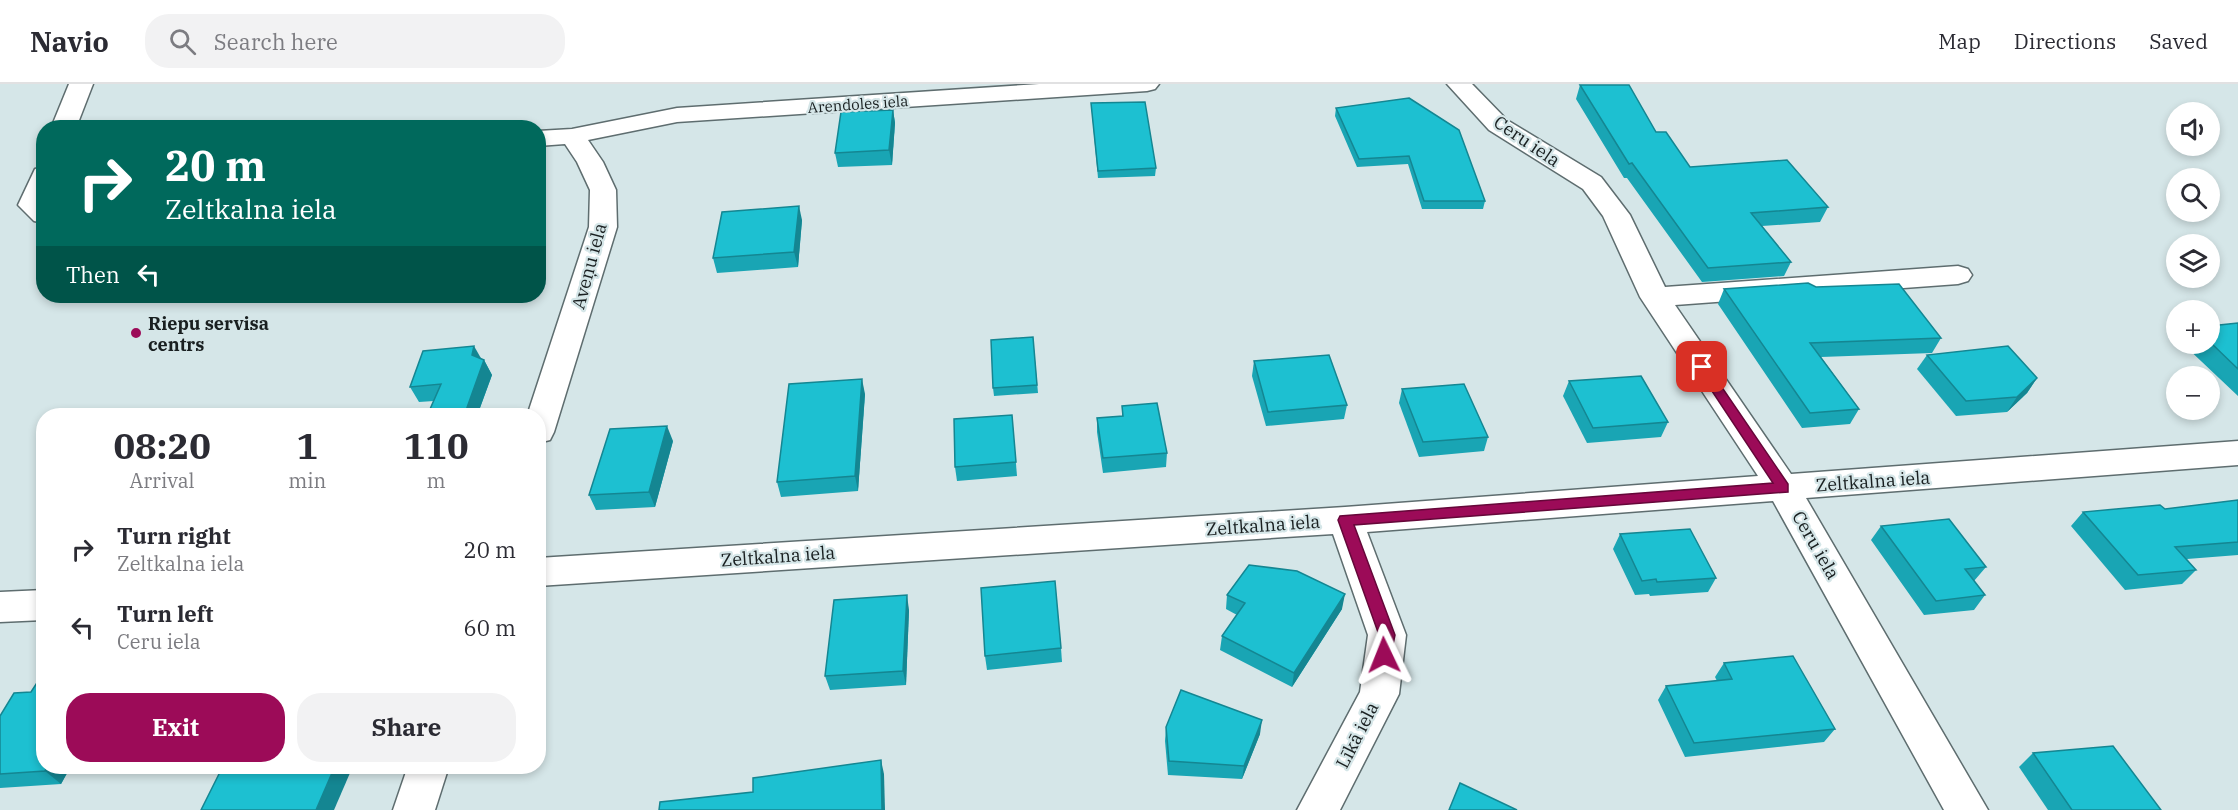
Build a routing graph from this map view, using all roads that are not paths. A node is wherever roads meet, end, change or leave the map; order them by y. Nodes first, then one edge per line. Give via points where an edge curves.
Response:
1 (81, 84) edge
2 (1147, 84) edge
3 (1459, 84) edge
4 (66, 120) edge
5 (572, 136) junction
6 (546, 138) edge
7 (36, 193) edge
8 (36, 209) edge
9 (1958, 275) dead end
10 (1656, 297) junction
11 (546, 408) edge
12 (2238, 453) edge
13 (1783, 488) junction
14 (1345, 520) junction
15 (546, 571) edge
16 (36, 606) edge
17 (0, 608) edge
18 (426, 774) edge
19 (414, 810) edge
20 (1318, 810) edge
21 (1966, 810) edge

1 - 4 street
2 - 5 street, Arendoles iela via 677,115
3 - 10 street, Ceru iela via 1498,125 1592,183 1616,215
5 - 6 street
5 - 11 street, Aveņu iela via 603,190 603,227
7 - 8 street via 31,205
9 - 10 street
10 - 13 street, Ceru iela
12 - 13 street, Zeltkalna iela
13 - 14 street, Zeltkalna iela
13 - 21 street, Ceru iela
14 - 15 street, Zeltkalna iela
14 - 20 street, Līkā iela via 1387,635 1379,694
16 - 17 street
18 - 19 street

